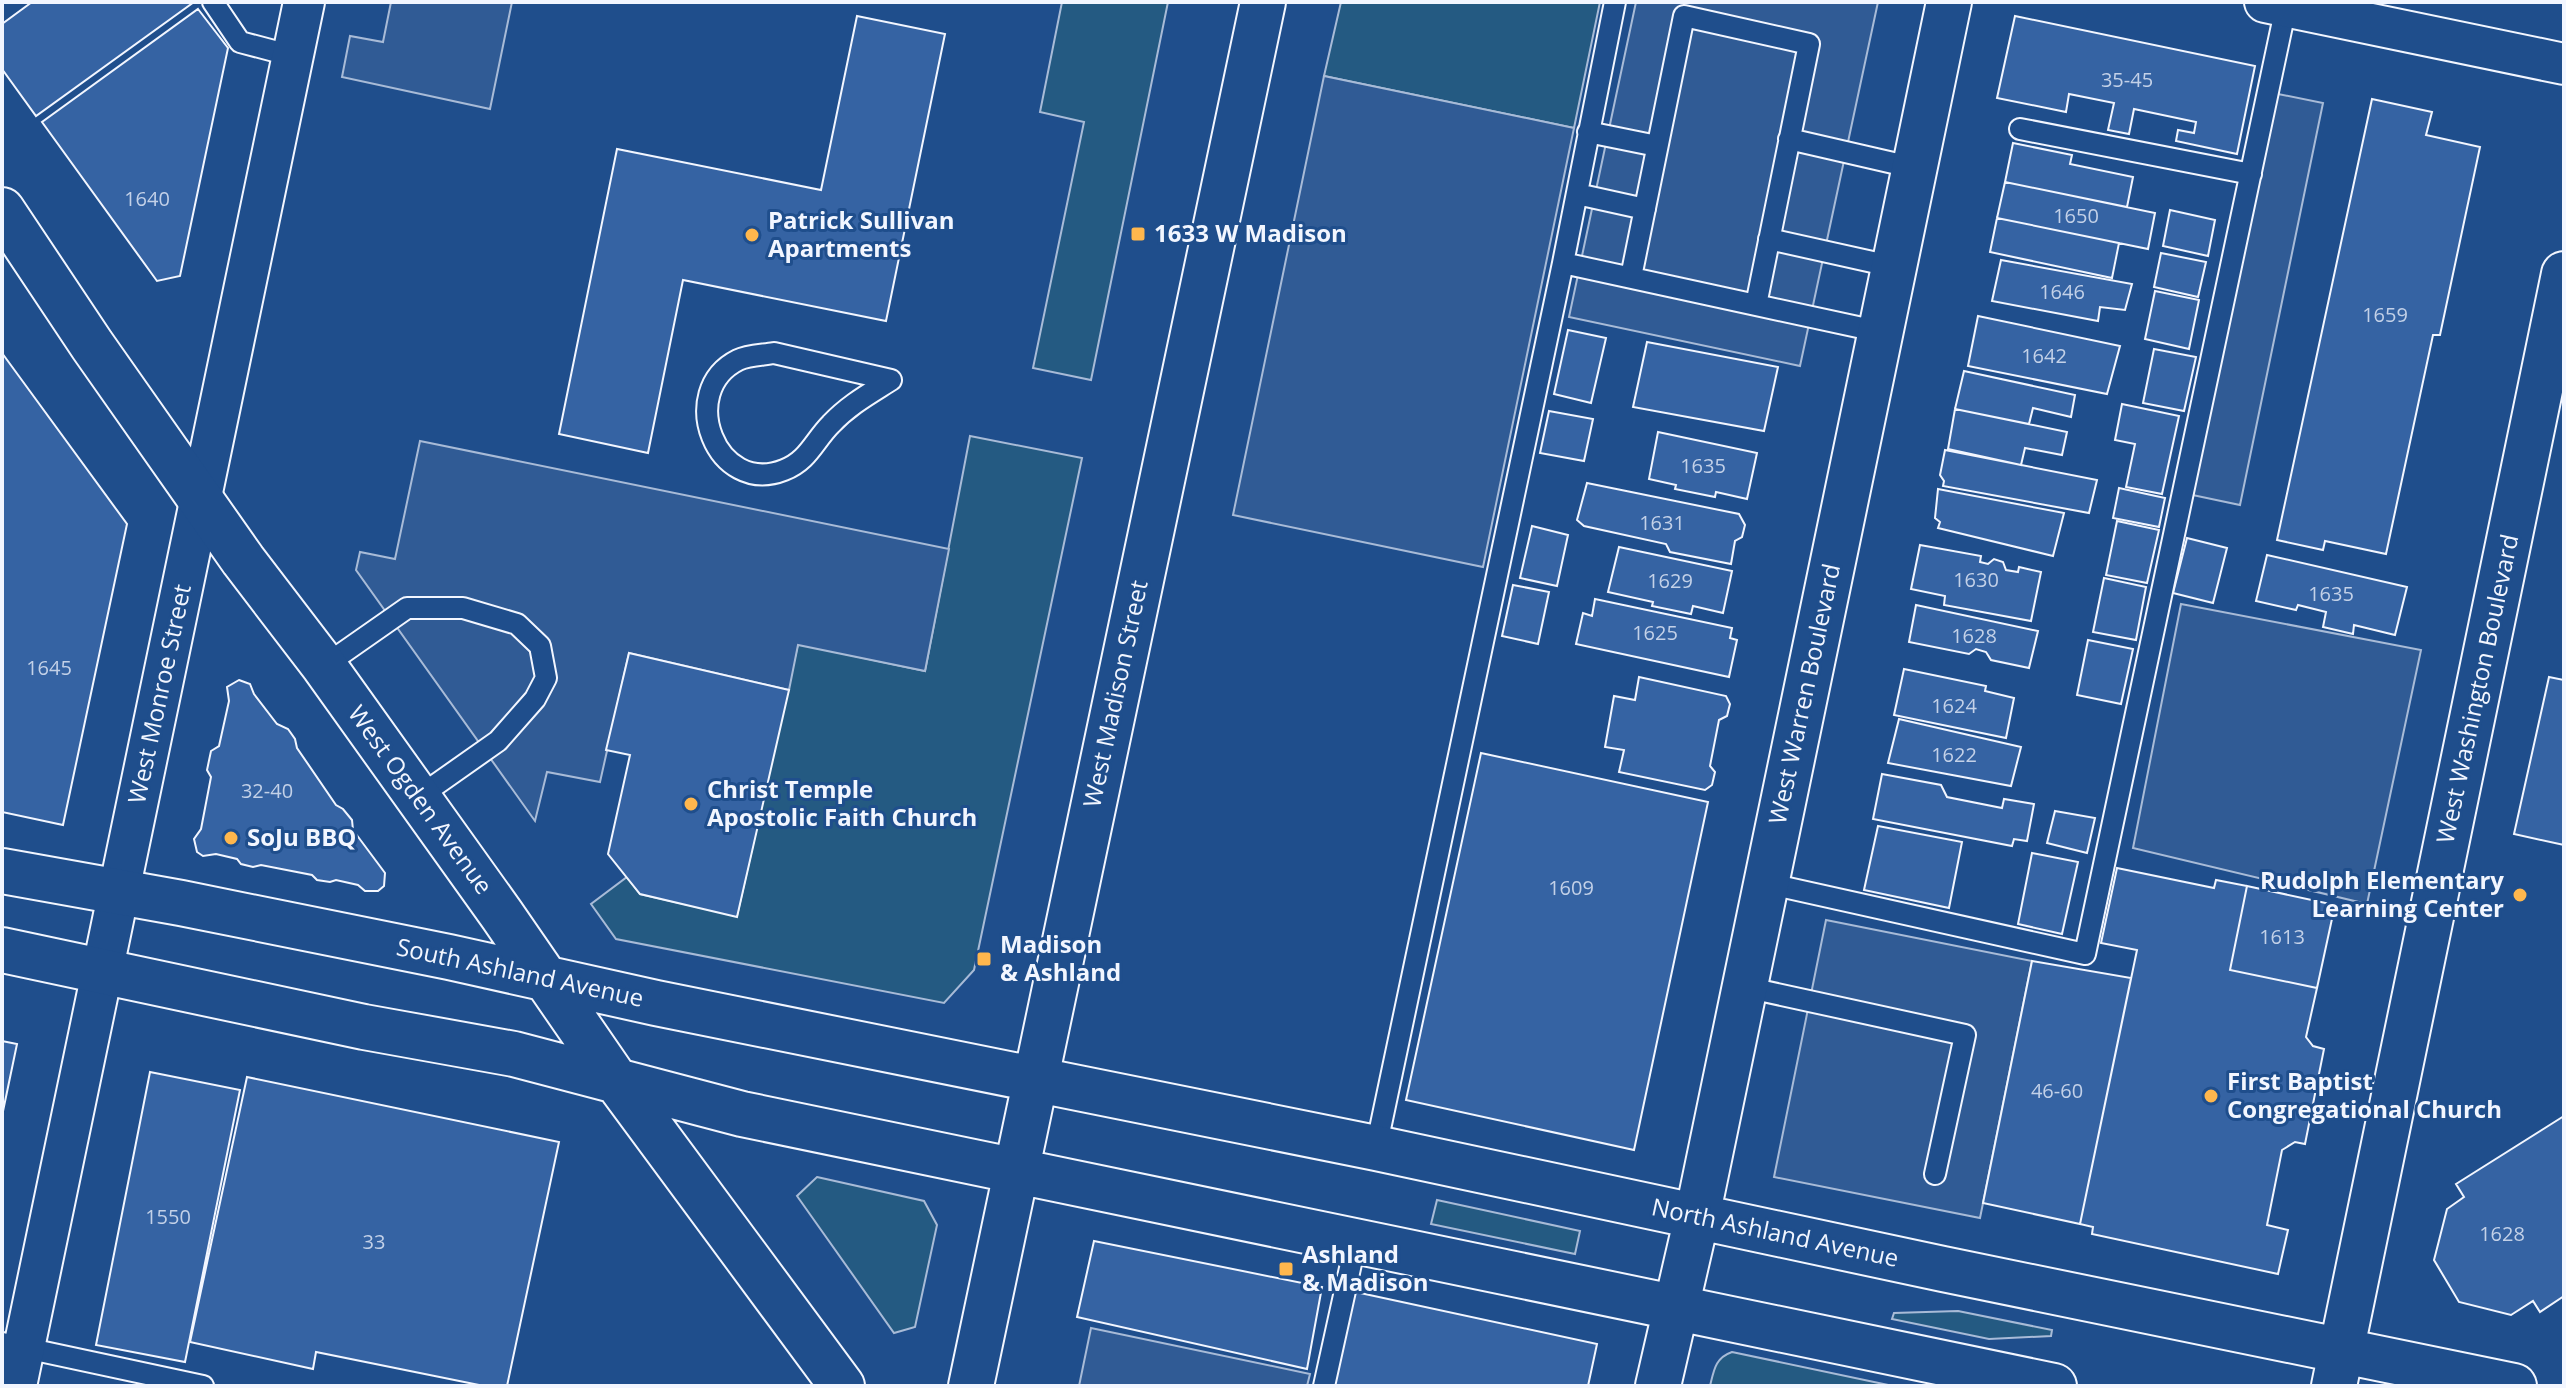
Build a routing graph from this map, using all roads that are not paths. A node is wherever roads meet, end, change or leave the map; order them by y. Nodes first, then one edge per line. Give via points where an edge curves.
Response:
1 (213, 2) edge
2 (304, 2) edge
3 (1263, 2) edge
4 (1615, 2) edge
5 (1949, 2) edge
6 (2279, 3) edge
7 (293, 56) junction
8 (2564, 64) edge
9 (2020, 129) dead end
10 (1588, 132) junction
11 (1789, 139) junction
12 (1657, 146) junction
13 (1915, 168) junction
14 (2251, 174) junction
15 (1577, 194) junction
16 (1645, 209) junction
17 (2, 210) edge
18 (1769, 239) junction
19 (1563, 263) junction
20 (1895, 267) junction
21 (2564, 274) edge
22 (1631, 277) junction
23 (1756, 305) junction
24 (1881, 332) junction
25 (891, 380) joint
26 (201, 499) junction
27 (324, 666) junction
28 (417, 798) junction
29 (2, 871) edge
30 (1766, 883) junction
31 (120, 892) junction
32 (2, 950) edge
33 (103, 972) junction
34 (548, 980) junction
35 (1745, 987) junction
36 (615, 1079) junction
37 (1036, 1080) junction
38 (1376, 1148) junction
39 (1016, 1170) junction
40 (1935, 1174) dead end
41 (1697, 1217) junction
42 (1356, 1241) junction
43 (1675, 1306) junction
44 (14, 1359) edge
45 (2337, 1368) edge
46 (203, 1386) edge
47 (842, 1386) edge
48 (971, 1386) edge
49 (1324, 1386) edge
50 (1658, 1386) edge
51 (2054, 1386) edge
52 (2514, 1386) edge

1 - 7 lane via 240,42
2 - 7 street, West Monroe Street
3 - 37 main road, West Madison Street
4 - 10 lane
5 - 13 main road, West Warren Boulevard
6 - 8 street
6 - 14 lane
7 - 26 street, West Monroe Street
9 - 14 lane
10 - 12 lane
10 - 15 lane
11 - 12 lane via 1809,44 1684,16
11 - 13 lane
11 - 18 lane
12 - 16 lane
13 - 20 main road, West Warren Boulevard
14 - 30 lane via 2085,954
15 - 16 lane
15 - 19 lane
16 - 22 lane
17 - 26 main road, West Ogden Avenue
18 - 20 lane
18 - 23 lane
19 - 22 lane
19 - 38 lane
20 - 24 main road, West Warren Boulevard
21 - 45 main road, West Washington Boulevard
22 - 23 lane
23 - 24 lane
24 - 30 main road, West Warren Boulevard
25 - 25 lane via 774,353 739,359 716,377 707,402 708,428 718,451 734,466 756,474 780,472 799,464 850,405
26 - 27 main road, West Ogden Avenue
26 - 31 street, West Monroe Street
27 - 28 main road, West Ogden Avenue
27 - 28 lane via 407,608 463,608 517,624 540,646 546,678 535,699 498,741
28 - 34 main road, West Ogden Avenue
29 - 31 main road, South Ashland Avenue
30 - 35 main road, West Warren Boulevard
31 - 33 street, West Monroe Street
31 - 34 main road, South Ashland Avenue
32 - 33 main road
33 - 36 main road
33 - 44 street, West Monroe Street
34 - 36 main road, West Ogden Avenue
34 - 37 main road, South Ashland Avenue
35 - 40 lane via 1965,1035
35 - 41 main road, West Warren Boulevard
36 - 39 main road via 742,1114
36 - 47 main road, West Ogden Avenue
37 - 38 main road, North Ashland Avenue
37 - 39 main road, West Madison Street
38 - 41 main road, North Ashland Avenue
39 - 42 main road
39 - 48 main road, West Madison Street
41 - 43 main road, West Warren Boulevard
41 - 45 main road, North Ashland Avenue
42 - 43 main road
42 - 49 lane
43 - 50 main road, West Warren Boulevard
43 - 51 main road
44 - 46 lane
45 - 52 main road, North Ashland Avenue

